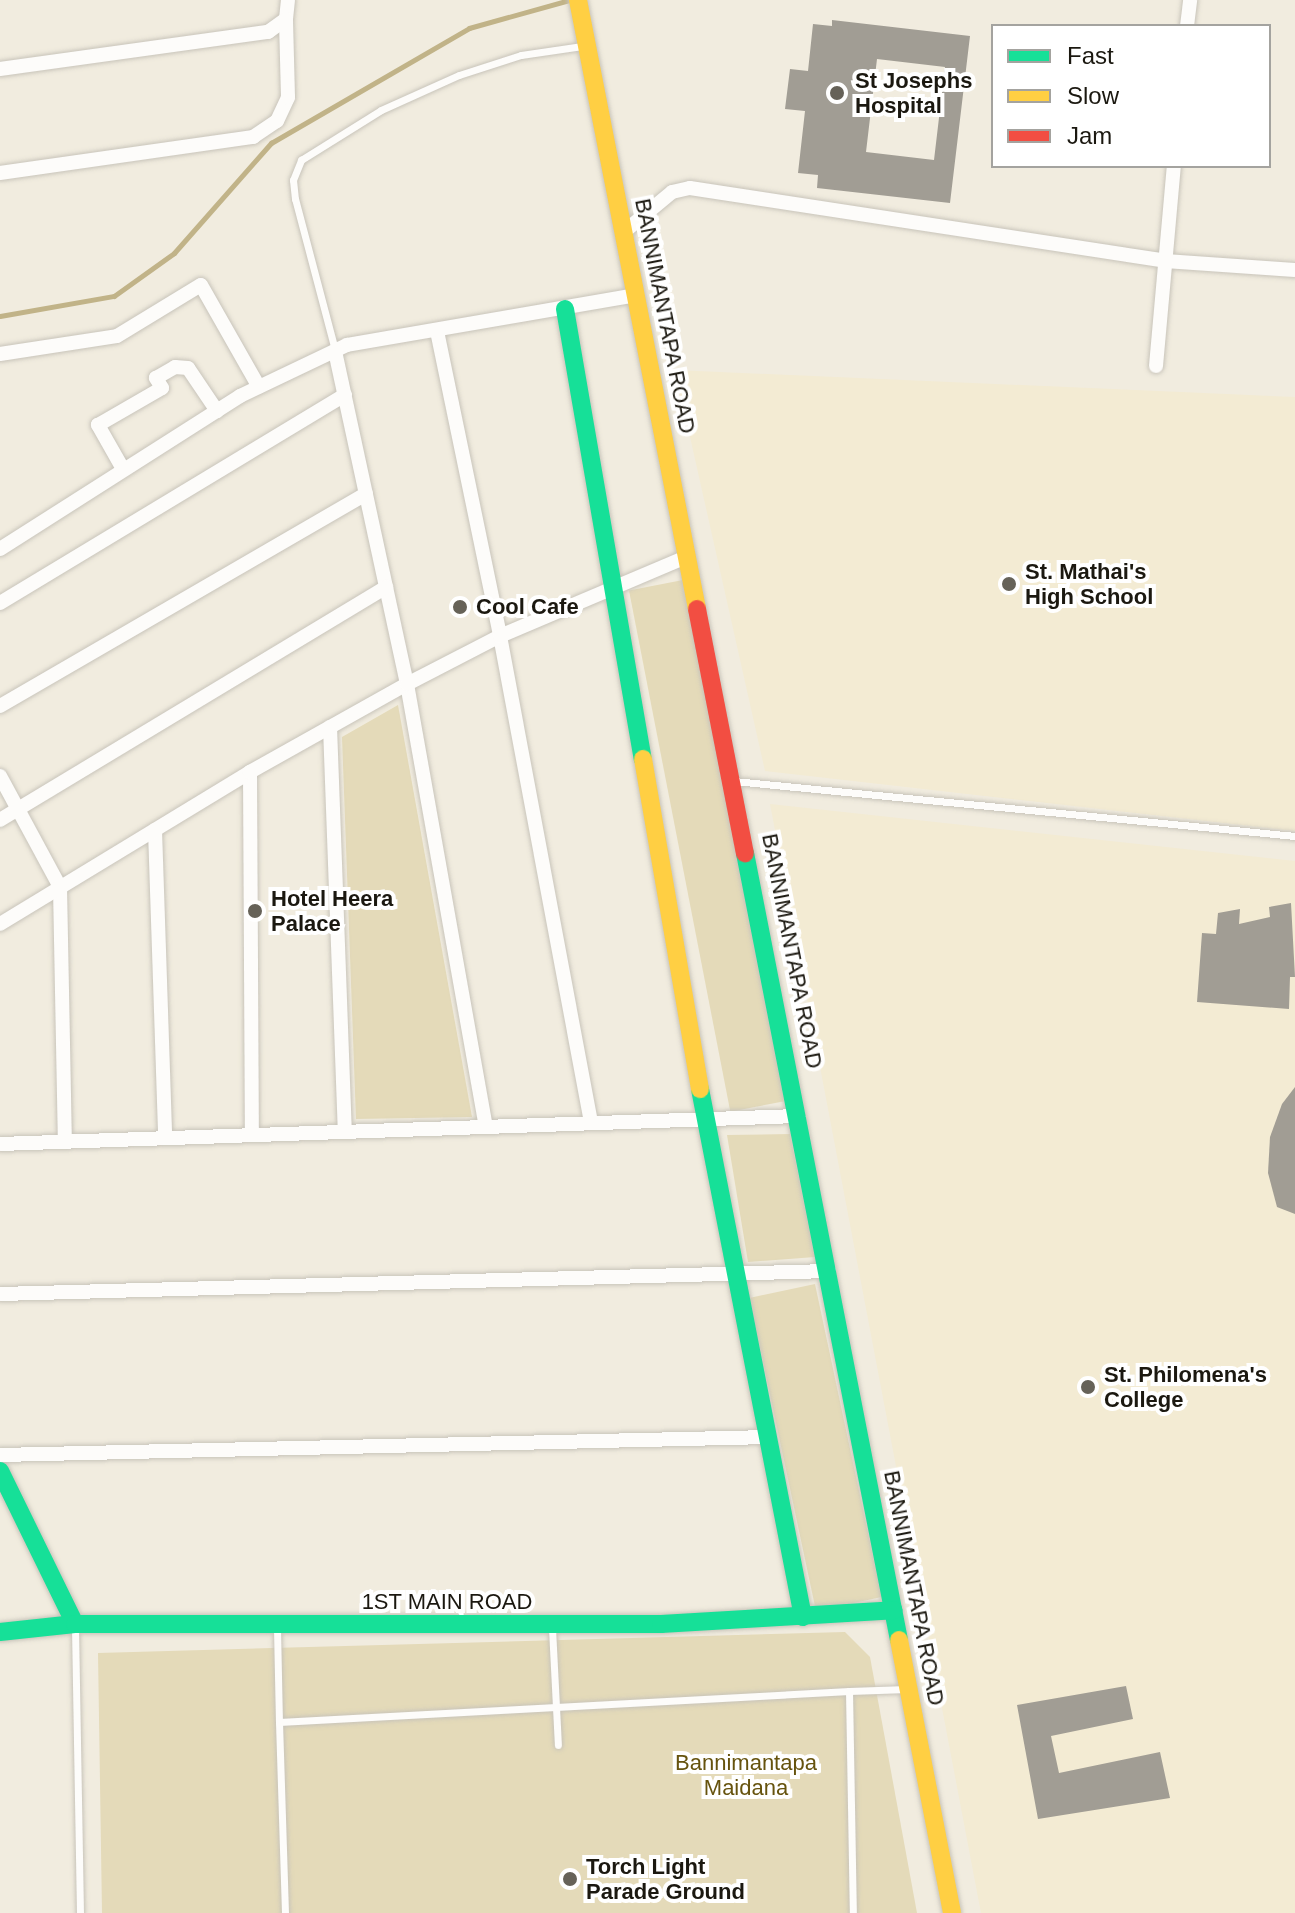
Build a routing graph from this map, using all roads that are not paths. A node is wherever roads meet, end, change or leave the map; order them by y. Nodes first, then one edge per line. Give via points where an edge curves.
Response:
1 (288, 0) edge
2 (578, 0) edge
3 (1190, 0) edge
4 (286, 19) junction
5 (1187, 24) edge
6 (588, 42) junction
7 (0, 69) edge
8 (1174, 168) edge
9 (0, 173) edge
10 (625, 231) junction
11 (1165, 261) junction
12 (1295, 270) edge
13 (637, 295) junction
14 (565, 309) junction
15 (437, 331) junction
16 (335, 351) junction
17 (0, 354) edge
18 (1156, 366) dead end
19 (259, 387) junction
20 (345, 395) junction
21 (217, 411) junction
22 (123, 469) junction
23 (366, 494) junction
24 (0, 549) edge
25 (686, 557) junction
26 (613, 585) junction
27 (386, 587) junction
28 (0, 603) edge
29 (500, 636) junction
30 (407, 684) junction
31 (0, 706) edge
32 (330, 727) junction
33 (250, 772) junction
34 (0, 776) edge
35 (734, 781) junction
36 (18, 809) junction
37 (0, 820) edge
38 (155, 830) junction
39 (1295, 836) edge
40 (60, 887) junction
41 (0, 924) edge
42 (799, 1116) junction
43 (706, 1121) junction
44 (591, 1122) junction
45 (486, 1126) junction
46 (345, 1130) junction
47 (252, 1133) junction
48 (165, 1137) junction
49 (65, 1142) junction
50 (0, 1144) edge
51 (829, 1271) junction
52 (736, 1274) junction
53 (0, 1294) edge
54 (768, 1437) junction
55 (0, 1455) edge
56 (0, 1471) edge
57 (894, 1610) junction
58 (803, 1617) junction
59 (75, 1624) junction
60 (552, 1625) junction
61 (277, 1627) junction
62 (0, 1632) edge
63 (909, 1688) junction
64 (849, 1691) junction
65 (557, 1707) junction
66 (279, 1722) junction
67 (558, 1745) dead end
68 (80, 1913) edge
69 (285, 1913) edge
70 (853, 1913) edge
71 (952, 1913) edge

1 - 4 street
2 - 6 street, BANNIMANTAPA ROAD
3 - 5 street
4 - 7 street via 268,32
4 - 9 street via 288,97 277,121 253,137
6 - 10 street, BANNIMANTAPA ROAD
6 - 16 lane via 521,55 459,75 381,110 301,160 293,180 295,199
8 - 11 street
10 - 11 street via 672,192 690,188
10 - 13 street, BANNIMANTAPA ROAD
11 - 12 street
11 - 18 street
13 - 14 street
13 - 25 street, BANNIMANTAPA ROAD
14 - 15 street
14 - 26 street
15 - 16 street
15 - 29 street
16 - 19 street
16 - 20 street
17 - 19 street via 117,336 201,285
19 - 21 street
20 - 23 street
20 - 28 street
21 - 22 street
21 - 22 street via 188,368 175,367 156,378 162,388 98,425
22 - 24 street
23 - 27 street
23 - 31 street
25 - 26 street
25 - 35 street, BANNIMANTAPA ROAD
26 - 29 street
26 - 43 street
27 - 30 street
27 - 36 street
29 - 30 street
29 - 44 street
30 - 32 street
30 - 45 street
32 - 33 street
32 - 46 street
33 - 38 street
33 - 47 street
34 - 36 street
35 - 39 lane
35 - 42 street, BANNIMANTAPA ROAD
36 - 37 street
36 - 40 street
38 - 40 street
38 - 48 street
40 - 41 street
40 - 49 street
42 - 43 street
42 - 51 street, BANNIMANTAPA ROAD
43 - 44 street
43 - 52 street
44 - 45 street
45 - 46 street
46 - 47 street
47 - 48 street
48 - 49 street
49 - 50 street
51 - 52 street
51 - 57 street, BANNIMANTAPA ROAD
52 - 53 street
52 - 54 street
54 - 55 street
54 - 58 street
56 - 59 street
57 - 58 street, 1ST MAIN ROAD
57 - 63 street, BANNIMANTAPA ROAD
58 - 60 street, 1ST MAIN ROAD
59 - 61 street, 1ST MAIN ROAD
59 - 62 street, 1ST MAIN ROAD
59 - 68 lane
60 - 61 street, 1ST MAIN ROAD
60 - 65 lane
61 - 66 lane
63 - 64 lane
63 - 71 street, BANNIMANTAPA ROAD
64 - 65 lane
64 - 70 lane
65 - 66 lane
65 - 67 lane
66 - 69 lane

